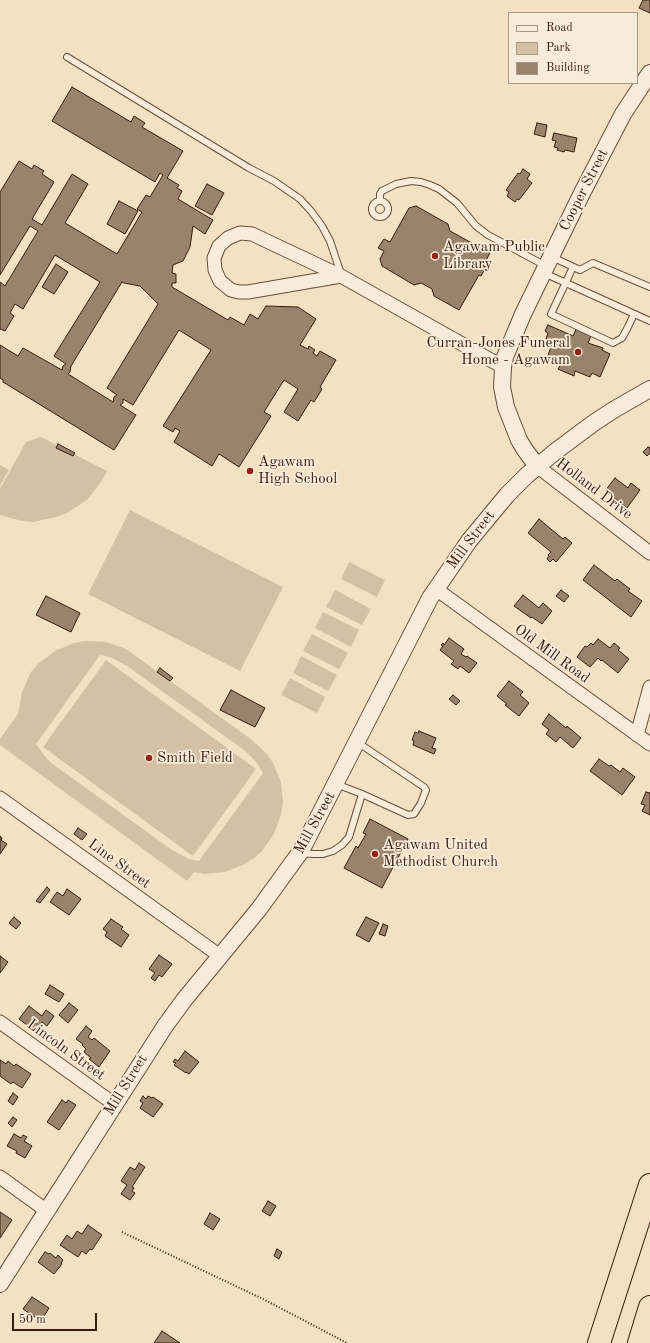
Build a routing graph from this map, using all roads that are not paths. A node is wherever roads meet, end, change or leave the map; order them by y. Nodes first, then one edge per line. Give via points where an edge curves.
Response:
1 (67, 57) dead end
2 (650, 72) edge
3 (380, 201) dead end
4 (546, 265) junction
5 (572, 267) junction
6 (341, 276) junction
7 (566, 283) junction
8 (650, 287) edge
9 (634, 314) junction
10 (650, 321) edge
11 (503, 367) junction
12 (650, 389) edge
13 (537, 466) junction
14 (650, 553) edge
15 (436, 590) junction
16 (650, 687) edge
17 (638, 735) junction
18 (357, 742) junction
19 (650, 744) edge
20 (336, 784) junction
21 (362, 794) junction
22 (0, 798) edge
23 (300, 852) junction
24 (220, 956) junction
25 (0, 1022) edge
26 (114, 1104) junction
27 (0, 1177) edge
28 (650, 1185) edge
29 (47, 1211) junction
30 (0, 1284) edge
31 (650, 1307) edge
32 (599, 1343) edge
33 (639, 1343) edge

1 - 6 lane via 274,181 300,200 311,211 330,241
2 - 4 street, Cooper Street via 620,118
3 - 4 lane via 382,191 396,184 411,181 430,185 457,203 476,226 488,235
4 - 5 lane
4 - 7 lane
4 - 11 street, Cooper Street via 520,319
5 - 7 lane
5 - 8 lane via 580,270 593,262
6 - 6 street via 248,233 236,234 225,240 214,258 218,278 227,287 239,292
6 - 11 street
7 - 9 lane
7 - 9 lane via 551,314 613,343 622,338
9 - 10 lane
11 - 13 street, Cooper Street via 502,387 506,407 519,440
12 - 13 street, Mill Street via 595,422
13 - 14 street, Holland Drive
13 - 15 street, Mill Street via 488,517
15 - 17 street, Old Mill Road
15 - 18 street, Mill Street
16 - 17 street
17 - 19 street, Old Mill Road
18 - 20 street, Mill Street
18 - 21 lane via 426,790 414,814 408,815
20 - 21 lane
20 - 23 street, Mill Street
21 - 23 lane via 349,837 342,844 333,851 323,854
22 - 24 street, Line Street
23 - 24 street, Mill Street via 259,909
24 - 26 street, Mill Street via 165,1026
25 - 26 street, Lincoln Street
26 - 29 street, Mill Street
27 - 29 street
28 - 32 highway
29 - 30 street, Mill Street
31 - 33 highway

